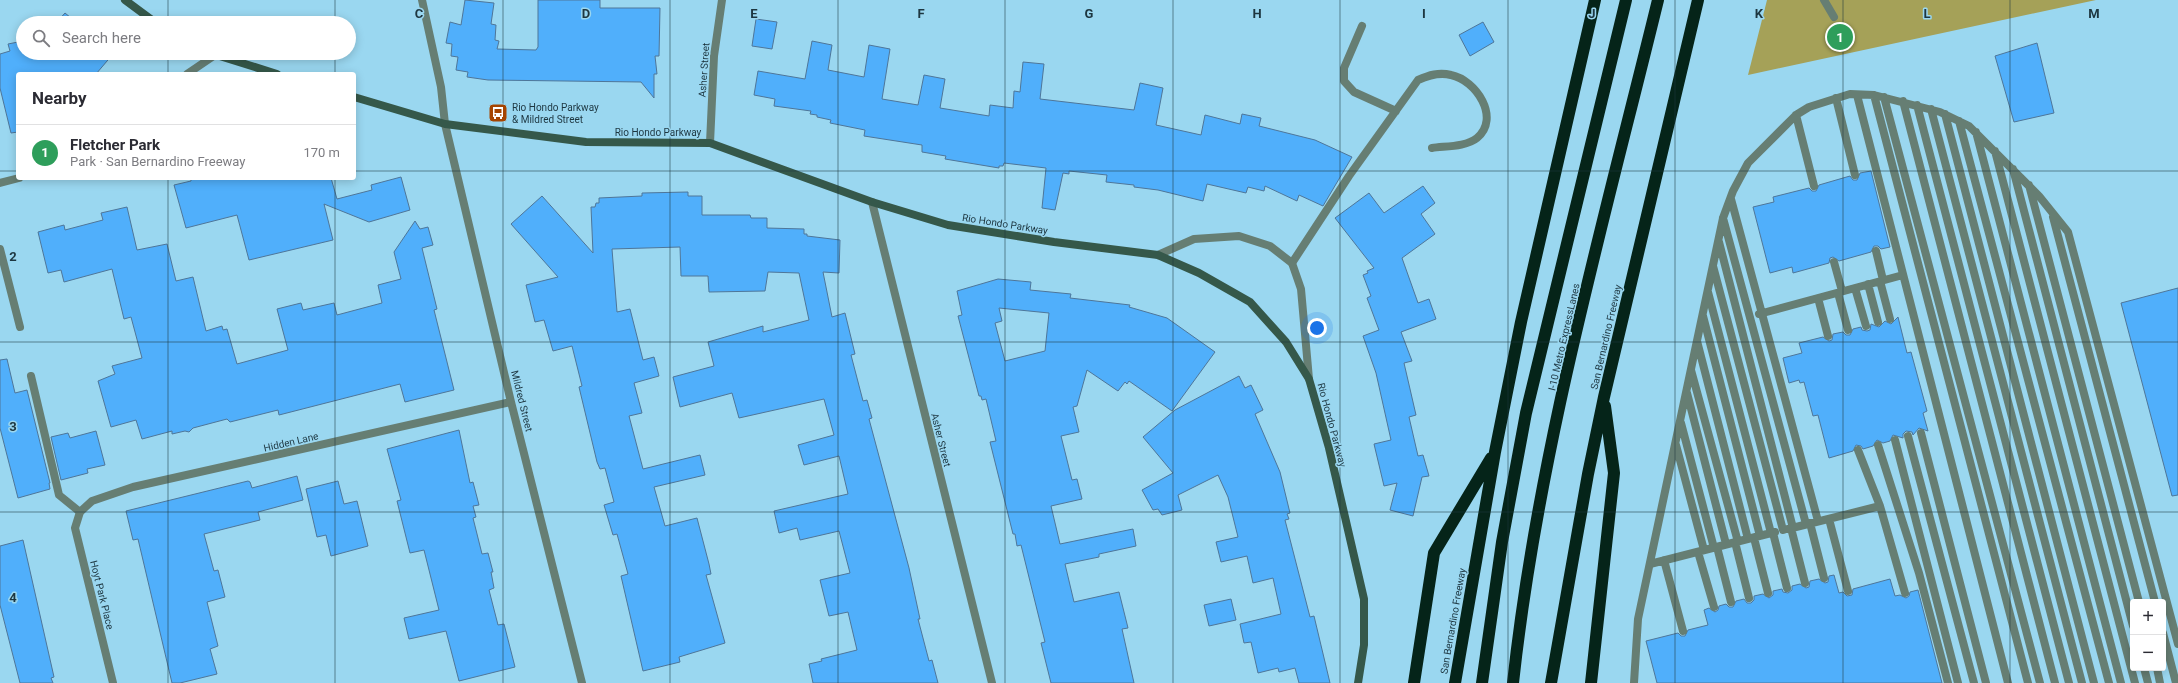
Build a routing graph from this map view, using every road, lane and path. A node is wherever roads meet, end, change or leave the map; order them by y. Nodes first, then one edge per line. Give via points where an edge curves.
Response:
1 (125, 0) edge
2 (422, 0) edge
3 (722, 0) edge
4 (1595, 0) edge
5 (1626, 0) edge
6 (1658, 0) edge
7 (1698, 0) edge
8 (1824, 0) edge
9 (147, 16) edge
10 (1834, 17) dead end
11 (1362, 26) dead end
12 (204, 60) edge
13 (232, 60) edge
14 (190, 72) edge
15 (270, 72) edge
16 (1857, 95) junction
17 (1874, 95) junction
18 (1884, 97) junction
19 (356, 98) edge
20 (1836, 98) junction
21 (1903, 102) junction
22 (1917, 105) junction
23 (1930, 109) junction
24 (1396, 111) junction
25 (1945, 114) junction
26 (1796, 115) junction
27 (1959, 121) junction
28 (445, 124) junction
29 (1976, 132) junction
30 (710, 143) junction
31 (1432, 148) dead end
32 (1994, 150) junction
33 (2013, 168) junction
34 (1855, 175) dead end
35 (16, 179) edge
36 (0, 183) edge
37 (2029, 184) junction
38 (1814, 186) dead end
39 (1731, 199) junction
40 (872, 202) junction
41 (2052, 212) junction
42 (1723, 218) junction
43 (1718, 240) junction
44 (0, 249) edge
45 (1876, 251) dead end
46 (1158, 255) junction
47 (1834, 262) dead end
48 (1292, 263) junction
49 (1713, 264) junction
50 (1903, 275) junction
51 (1882, 281) junction
52 (1868, 284) junction
53 (1855, 288) junction
54 (1707, 290) junction
55 (1840, 292) junction
56 (1818, 298) junction
57 (1763, 313) junction
58 (1751, 316) junction
59 (1890, 319) dead end
60 (1740, 320) junction
61 (1729, 322) junction
62 (1878, 322) dead end
63 (1717, 326) junction
64 (1866, 326) dead end
65 (20, 327) dead end
66 (1848, 330) dead end
67 (1701, 332) junction
68 (1828, 336) dead end
69 (1691, 368) junction
70 (31, 376) dead end
71 (1309, 378) junction
72 (1686, 390) junction
73 (1604, 397) junction
74 (511, 402) junction
75 (1680, 420) junction
76 (1921, 433) dead end
77 (1908, 436) dead end
78 (1895, 440) dead end
79 (1675, 442) junction
80 (1878, 445) dead end
81 (1858, 450) dead end
82 (1495, 452) junction
83 (1880, 506) junction
84 (80, 512) junction
85 (1829, 518) junction
86 (1811, 523) junction
87 (1789, 529) junction
88 (1772, 533) junction
89 (1754, 538) junction
90 (1737, 542) junction
91 (1726, 544) junction
92 (1715, 547) junction
93 (1701, 551) junction
94 (1664, 560) junction
95 (1650, 564) junction
96 (1824, 578) dead end
97 (1805, 583) dead end
98 (1787, 588) dead end
99 (1848, 591) dead end
100 (1768, 593) dead end
101 (1905, 593) dead end
102 (1749, 598) dead end
103 (2138, 599) edge
104 (2154, 599) edge
105 (1731, 602) dead end
106 (1714, 607) dead end
107 (2130, 615) edge
108 (1683, 631) dead end
109 (2164, 635) edge
110 (2178, 644) edge
111 (2145, 671) edge
112 (2157, 671) edge
113 (113, 683) edge
114 (582, 683) edge
115 (992, 683) edge
116 (1358, 683) edge
117 (1414, 683) edge
118 (1455, 683) edge
119 (1482, 683) edge
120 (1513, 683) edge
121 (1551, 683) edge
122 (1592, 683) edge
123 (1634, 683) edge
124 (1948, 683) edge
125 (1958, 683) edge
126 (1974, 683) edge
127 (1986, 683) edge
128 (2008, 683) edge
129 (2028, 683) edge
130 (2040, 683) edge
131 (2055, 683) edge
132 (2069, 683) edge
133 (2082, 683) edge
134 (2094, 683) edge
135 (2109, 683) edge
136 (2121, 683) edge
137 (2135, 683) edge
138 (2148, 683) edge
139 (2160, 683) edge
140 (2176, 683) edge

1 - 9 street
2 - 28 street, Mildred Street via 441,87
3 - 30 street, Asher Street via 714,56
4 - 82 highway, San Bernardino Freeway via 1523,314
5 - 119 highway, I-10 Metro ExpressLanes via 1526,413 1502,542
6 - 120 highway, I-10 Metro ExpressLanes via 1566,374 1537,522
7 - 73 highway, San Bernardino Freeway
8 - 10 street
11 - 24 street via 1344,68 1344,81 1354,92
12 - 14 street
13 - 15 street
16 - 17 street
16 - 20 street
16 - 50 street
17 - 18 street
17 - 129 street
18 - 21 street
18 - 130 street
19 - 28 street, Rio Hondo Parkway
20 - 26 street via 1809,107
20 - 34 street
21 - 22 street
21 - 131 street
22 - 23 street
22 - 132 street
23 - 25 street
23 - 133 street
24 - 31 street via 1418,80 1434,74 1452,75 1469,83 1480,94 1487,110 1484,129 1476,139
24 - 48 street via 1349,176
25 - 27 street
25 - 134 street
26 - 38 street
26 - 39 street via 1748,163
27 - 29 street
27 - 135 street
28 - 30 street, Rio Hondo Parkway via 586,142
28 - 74 street, Mildred Street
29 - 32 street
29 - 136 street
30 - 40 street, Rio Hondo Parkway
32 - 33 street
32 - 137 street
33 - 37 street
33 - 107 street
35 - 36 street
37 - 41 street
37 - 103 street
39 - 42 street
39 - 57 street
40 - 46 street, Rio Hondo Parkway via 948,224 1054,242
40 - 115 street, Asher Street
41 - 104 street
41 - 110 street via 2068,232
42 - 43 street
42 - 58 street
43 - 49 street
43 - 60 street
44 - 65 street
45 - 51 street
46 - 48 street via 1194,239 1239,236 1270,246
46 - 71 street, Rio Hondo Parkway via 1199,272 1250,302 1286,342
47 - 55 street
48 - 71 street via 1301,289
49 - 54 street
49 - 61 street
50 - 51 street
50 - 128 street
51 - 52 street
51 - 59 street
52 - 53 street
52 - 62 street
53 - 55 street
53 - 64 street
54 - 63 street
54 - 67 street
55 - 56 street
55 - 66 street
56 - 57 street
56 - 68 street
57 - 58 street
57 - 86 street
58 - 60 street
58 - 86 street
60 - 61 street
60 - 87 street
61 - 63 street
61 - 87 street
63 - 67 street
63 - 88 street
67 - 69 street
67 - 89 street
67 - 89 street
69 - 72 street
69 - 90 street
70 - 84 street via 59,495
71 - 116 street, Rio Hondo Parkway via 1329,448 1364,599 1364,645
72 - 75 street
72 - 91 street
73 - 121 highway, San Bernardino Freeway
73 - 122 highway via 1614,473
74 - 84 street, Hidden Lane via 132,487 92,501
74 - 114 street, Mildred Street
75 - 79 street
75 - 92 street
76 - 127 street
77 - 126 street
78 - 125 street
79 - 93 street
79 - 95 street
80 - 124 street via 1919,573
81 - 83 street
82 - 117 highway via 1434,553
82 - 118 highway, San Bernardino Freeway
83 - 85 street
83 - 101 street
84 - 113 street, Hoyt Park Place via 75,528
85 - 86 street
85 - 99 street
86 - 87 street
86 - 96 street
87 - 88 street
87 - 97 street
88 - 89 street
88 - 98 street
89 - 90 street
89 - 100 street
90 - 91 street
90 - 102 street
91 - 92 street
92 - 93 street
92 - 105 street
93 - 94 street
93 - 106 street
94 - 95 street
94 - 108 street
95 - 123 street via 1638,619
109 - 140 street
111 - 138 street
112 - 139 street

